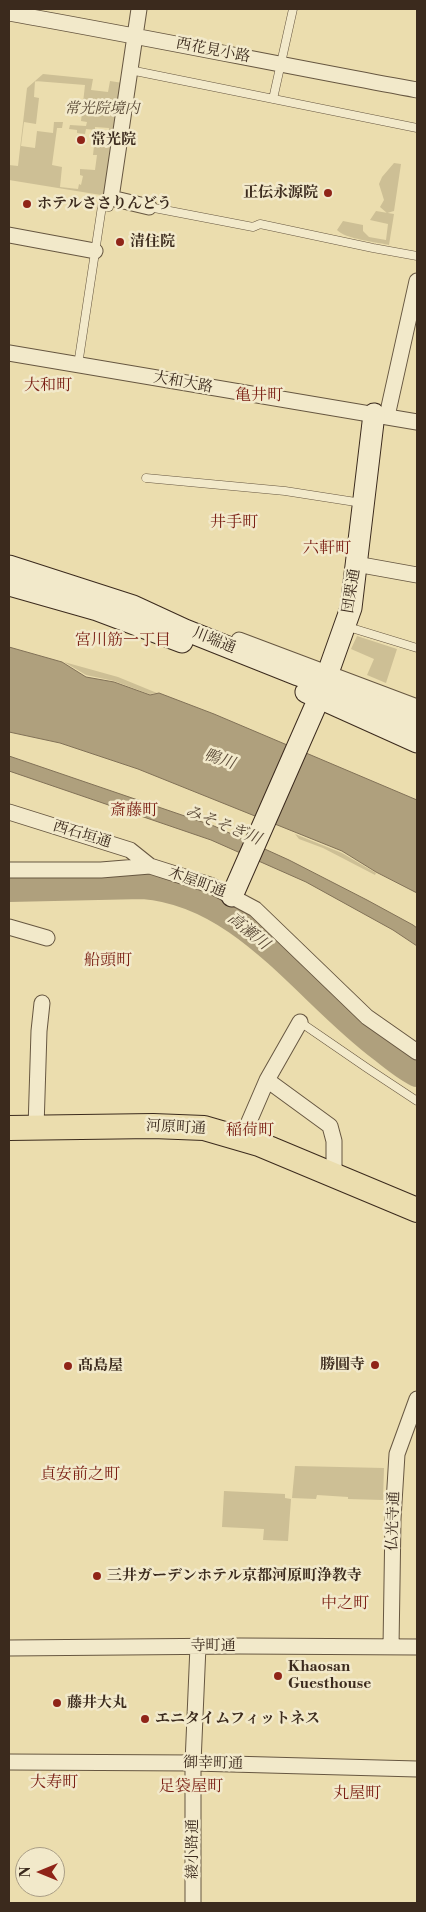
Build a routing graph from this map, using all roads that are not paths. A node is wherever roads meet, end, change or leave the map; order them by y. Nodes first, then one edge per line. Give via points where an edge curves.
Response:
1 (140, 9) edge
2 (293, 9) edge
3 (9, 13) edge
4 (135, 36) junction
5 (281, 65) junction
6 (130, 70) junction
7 (417, 90) edge
8 (273, 100) junction
9 (417, 128) edge
10 (111, 198) junction
11 (149, 207) joint
12 (9, 235) edge
13 (95, 251) junction
14 (417, 256) edge
15 (417, 281) edge
16 (9, 353) edge
17 (78, 364) junction
18 (381, 415) junction
19 (417, 422) edge
20 (146, 478) dead end
21 (362, 503) junction
22 (356, 564) junction
23 (9, 566) edge
24 (417, 575) edge
25 (9, 585) edge
26 (345, 626) junction
27 (417, 648) edge
28 (324, 685) junction
29 (417, 707) edge
30 (417, 724) edge
31 (417, 742) edge
32 (9, 812) edge
33 (150, 866) junction
34 (9, 870) edge
35 (232, 896) junction
36 (9, 927) edge
37 (46, 938) dead end
38 (42, 1003) dead end
39 (300, 1022) joint
40 (417, 1052) edge
41 (267, 1080) junction
42 (417, 1101) edge
43 (9, 1128) edge
44 (36, 1128) junction
45 (242, 1138) junction
46 (334, 1175) junction
47 (417, 1210) edge
48 (417, 1399) edge
49 (198, 1646) junction
50 (391, 1647) junction
51 (9, 1648) edge
52 (417, 1648) edge
53 (9, 1762) edge
54 (193, 1763) junction
55 (417, 1769) edge
56 (193, 1903) edge

1 - 4 street
2 - 5 lane
3 - 4 street, 西花見小路
4 - 5 street, 西花見小路
4 - 6 street
5 - 7 street, 西花見小路
5 - 8 lane
6 - 8 lane
6 - 10 street
8 - 9 lane
10 - 11 street
10 - 13 lane via 109,207 102,206
11 - 14 lane via 253,227 260,224
12 - 13 street
13 - 17 lane
15 - 18 street, 団栗通
16 - 17 street, 大和大路
17 - 18 street, 大和大路
18 - 19 street, 大和大路
18 - 21 street, 団栗通
20 - 21 lane via 285,491
21 - 22 street, 団栗通
22 - 24 street
22 - 26 street, 団栗通 via 351,608
23 - 28 street, 川端通 via 133,606 184,630
25 - 28 street, 川端通 via 106,614 204,651
26 - 27 lane
26 - 28 street, 団栗通
28 - 29 street
28 - 30 street, 川端通
28 - 31 street, 川端通
28 - 35 street, 団栗通
32 - 33 street, 西石垣通 via 130,850
33 - 34 street, 木屋町通 via 101,870
33 - 35 street, 木屋町通 via 210,885
35 - 40 street, 木屋町通 via 255,909 367,1017
36 - 37 street
38 - 44 street
39 - 41 street
39 - 42 lane
41 - 45 street
41 - 46 street via 330,1126 334,1141
43 - 44 main road, 河原町通
44 - 45 main road, 河原町通 via 188,1126
45 - 46 main road, 河原町通
46 - 47 main road, 河原町通
48 - 50 street, 仏光寺通 via 397,1454
49 - 50 street, 寺町通
49 - 51 street, 寺町通
49 - 54 street, 綾小路通
50 - 52 street, 寺町通
53 - 54 street, 御幸町通
54 - 55 street, 御幸町通
54 - 56 street, 綾小路通

